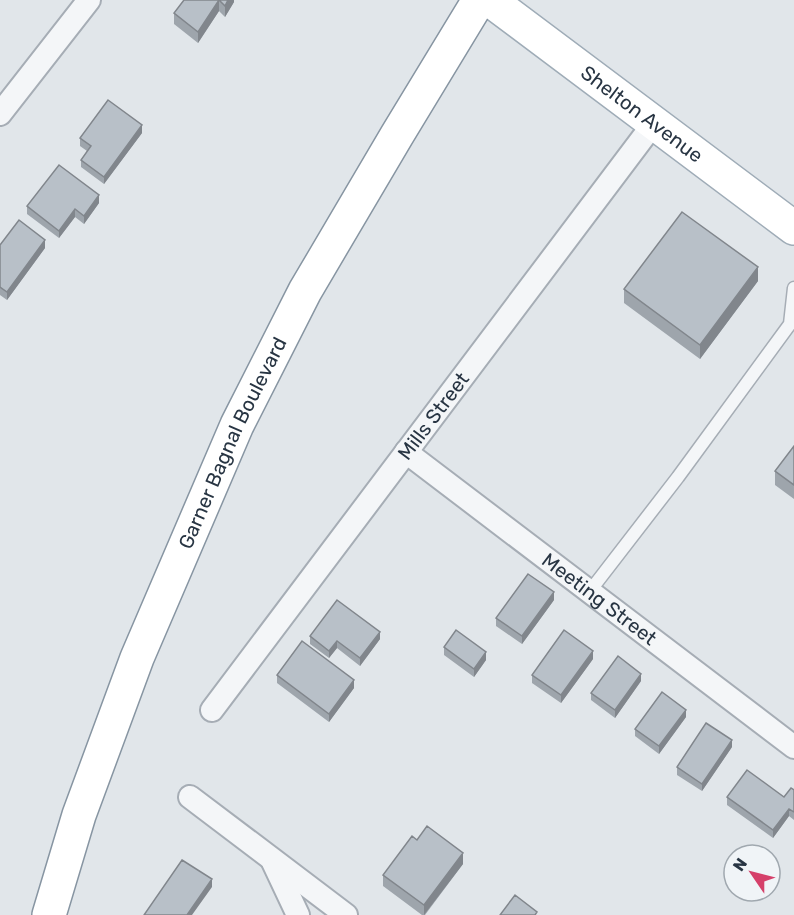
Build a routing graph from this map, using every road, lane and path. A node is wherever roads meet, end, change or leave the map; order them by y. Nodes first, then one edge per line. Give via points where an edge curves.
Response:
1 (89, 0) edge
2 (479, 0) edge
3 (490, 0) edge
4 (0, 114) edge
5 (654, 123) junction
6 (794, 228) edge
7 (794, 288) edge
8 (792, 323) edge
9 (406, 452) junction
10 (590, 591) junction
11 (212, 710) dead end
12 (794, 747) edge
13 (190, 797) dead end
14 (272, 859) junction
15 (49, 915) edge
16 (298, 915) edge
17 (346, 915) edge

1 - 4 street
2 - 15 main road, Garner Bagnal Boulevard via 305,291 237,425 137,658 79,815
3 - 5 main road, Shelton Avenue
5 - 6 main road, Shelton Avenue
5 - 9 street, Mills Street
7 - 8 lane
8 - 10 lane
9 - 10 street, Meeting Street
9 - 11 street, Mills Street
10 - 12 street, Meeting Street
13 - 14 street
14 - 16 street
14 - 17 street

